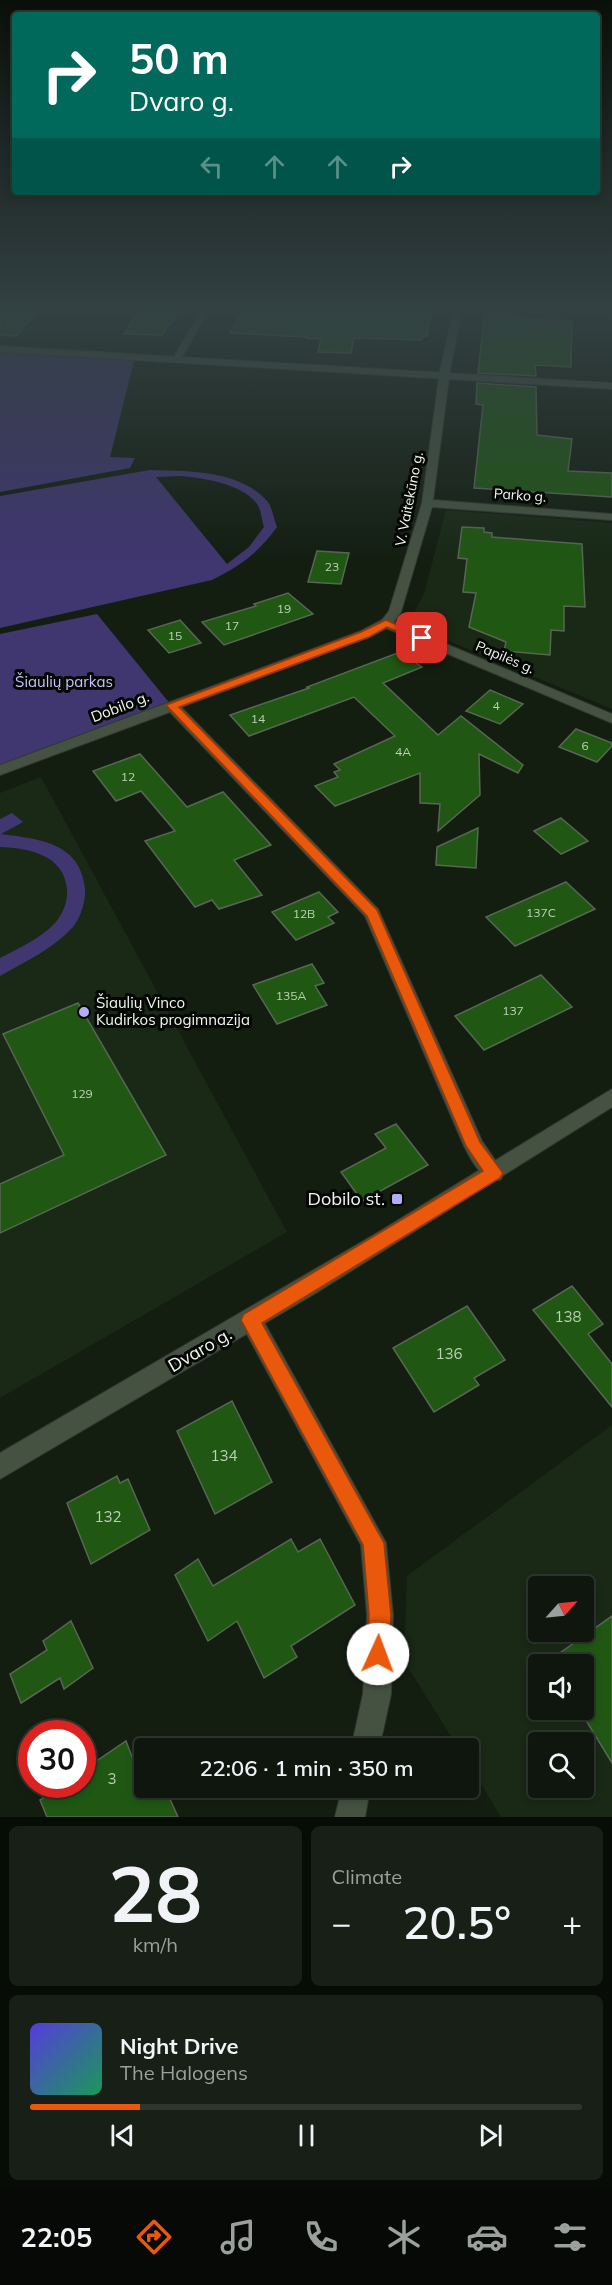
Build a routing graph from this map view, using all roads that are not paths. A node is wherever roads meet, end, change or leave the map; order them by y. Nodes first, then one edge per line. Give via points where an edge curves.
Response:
1 (442, 394) edge
2 (427, 503) junction
3 (612, 517) edge
4 (386, 623) junction
5 (171, 705) junction
6 (612, 719) edge
7 (0, 770) edge
8 (612, 1097) edge
9 (494, 1173) junction
10 (251, 1320) junction
11 (0, 1467) edge
12 (367, 1738) edge
13 (354, 1798) edge
14 (350, 1817) edge

1 - 2 street, V. Vaitekūno g.
2 - 3 street, Parko g.
2 - 4 street, V. Vaitekūno g. via 395,612
4 - 5 street, Dobilo g.
4 - 6 street, Papilės g.
5 - 7 street, Dobilo g.
5 - 9 street via 372,914 474,1146
8 - 9 street, Dvaro g.
9 - 10 street, Dvaro g.
10 - 11 street, Dvaro g.
10 - 12 street via 373,1543 380,1615 377,1694
13 - 14 street

